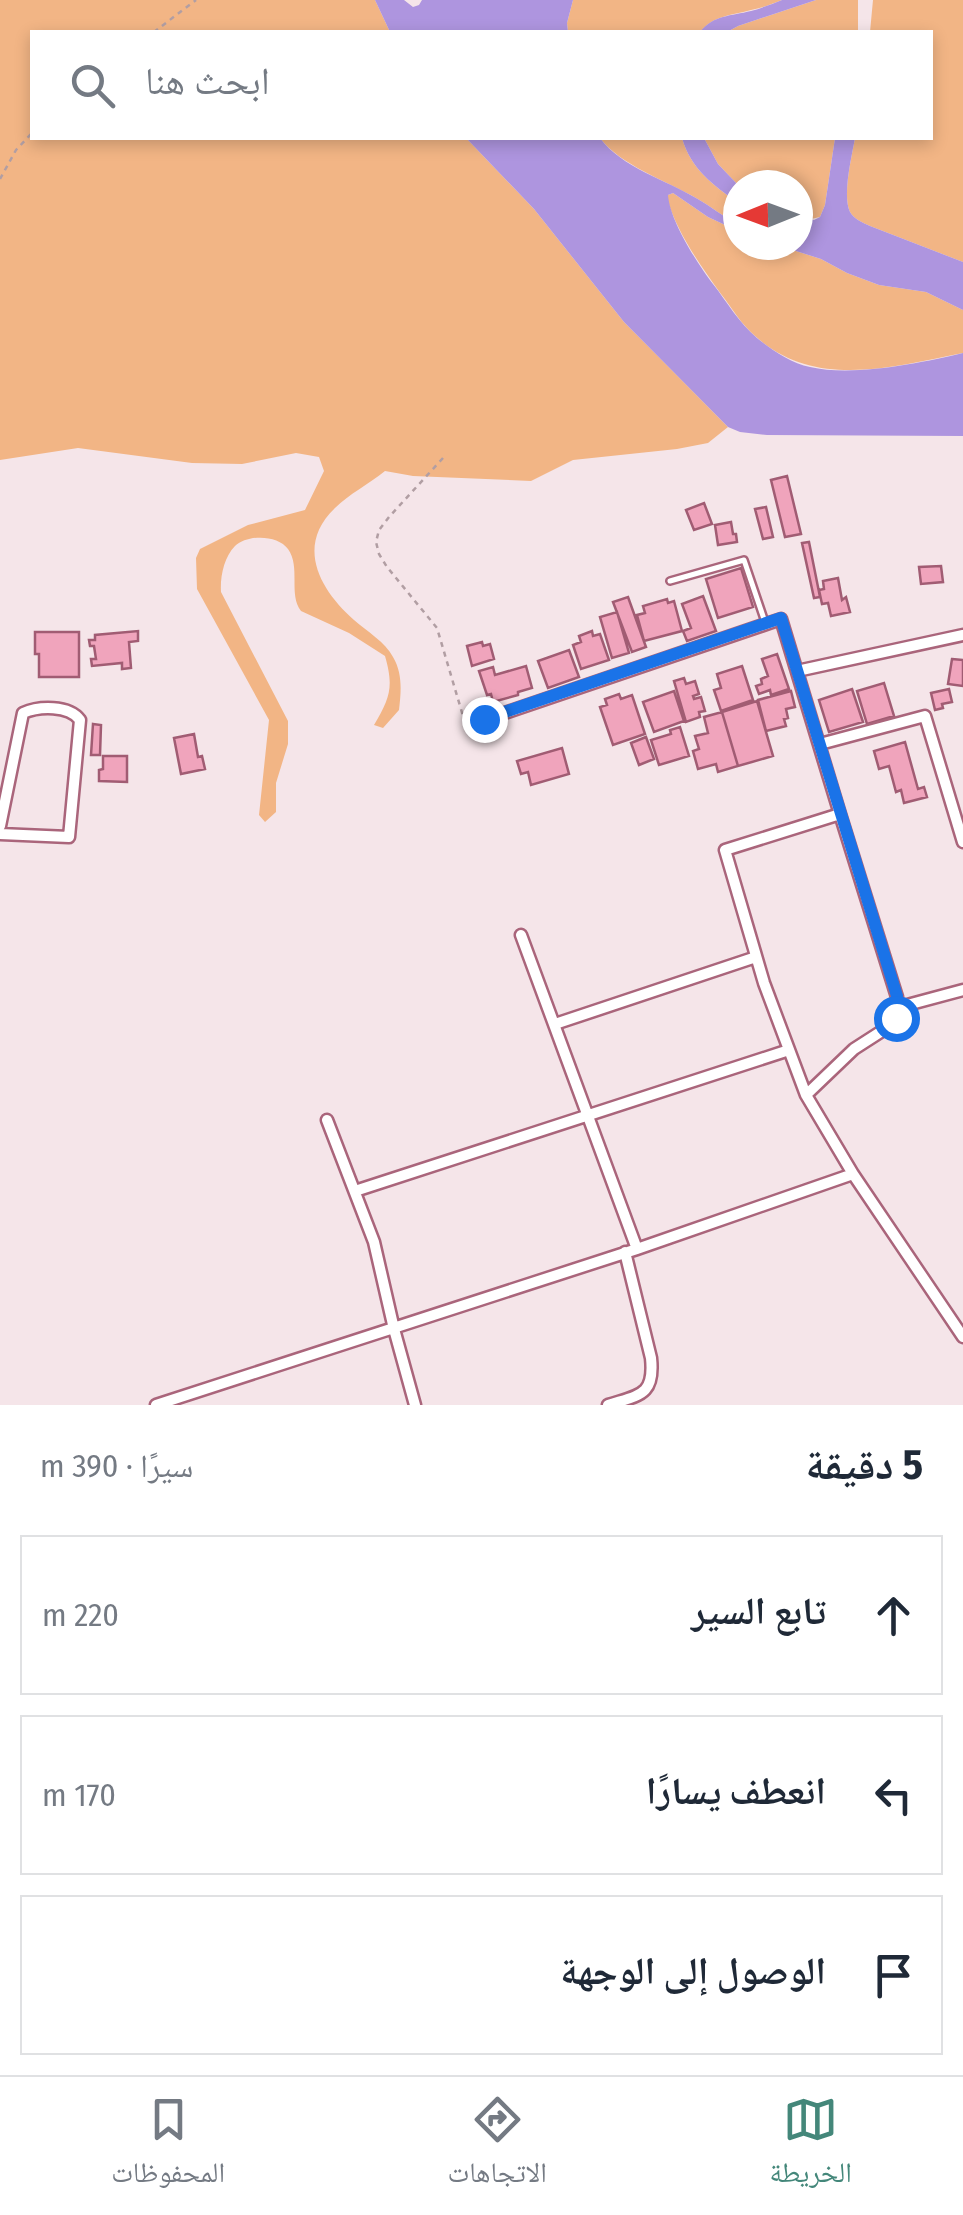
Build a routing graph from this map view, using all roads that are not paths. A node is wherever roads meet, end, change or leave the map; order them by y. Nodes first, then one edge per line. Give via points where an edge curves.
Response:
1 (670, 581) dead end
2 (765, 624) junction
3 (963, 635) edge
4 (797, 671) junction
5 (490, 718) road end
6 (820, 744) junction
7 (840, 814) junction
8 (0, 826) edge
9 (0, 834) edge
10 (963, 842) edge
11 (521, 935) dead end
12 (756, 957) junction
13 (963, 990) edge
14 (896, 1008) junction
15 (555, 1024) junction
16 (789, 1050) junction
17 (806, 1095) junction
18 (589, 1114) junction
19 (327, 1120) dead end
20 (853, 1174) junction
21 (354, 1191) junction
22 (632, 1251) junction
23 (394, 1329) junction
24 (963, 1337) edge
25 (178, 1402) edge
26 (156, 1405) edge
27 (415, 1405) edge
28 (608, 1405) edge

1 - 2 lane via 744,560
2 - 4 street via 781,618
2 - 5 street
3 - 4 street
4 - 6 street
6 - 7 street
6 - 10 street via 925,716
7 - 12 street via 725,850
7 - 14 street
8 - 9 street via 23,713 76,713 69,837
11 - 15 street
12 - 15 street
12 - 16 street
13 - 14 street
14 - 17 street via 896,1018
15 - 18 street
16 - 17 street
16 - 18 street
17 - 20 street
18 - 21 street
18 - 22 street
19 - 21 street
20 - 22 street
20 - 24 street
21 - 23 street via 374,1242
22 - 23 street
22 - 28 street via 653,1376 638,1396
23 - 25 street
23 - 27 street
25 - 26 street

